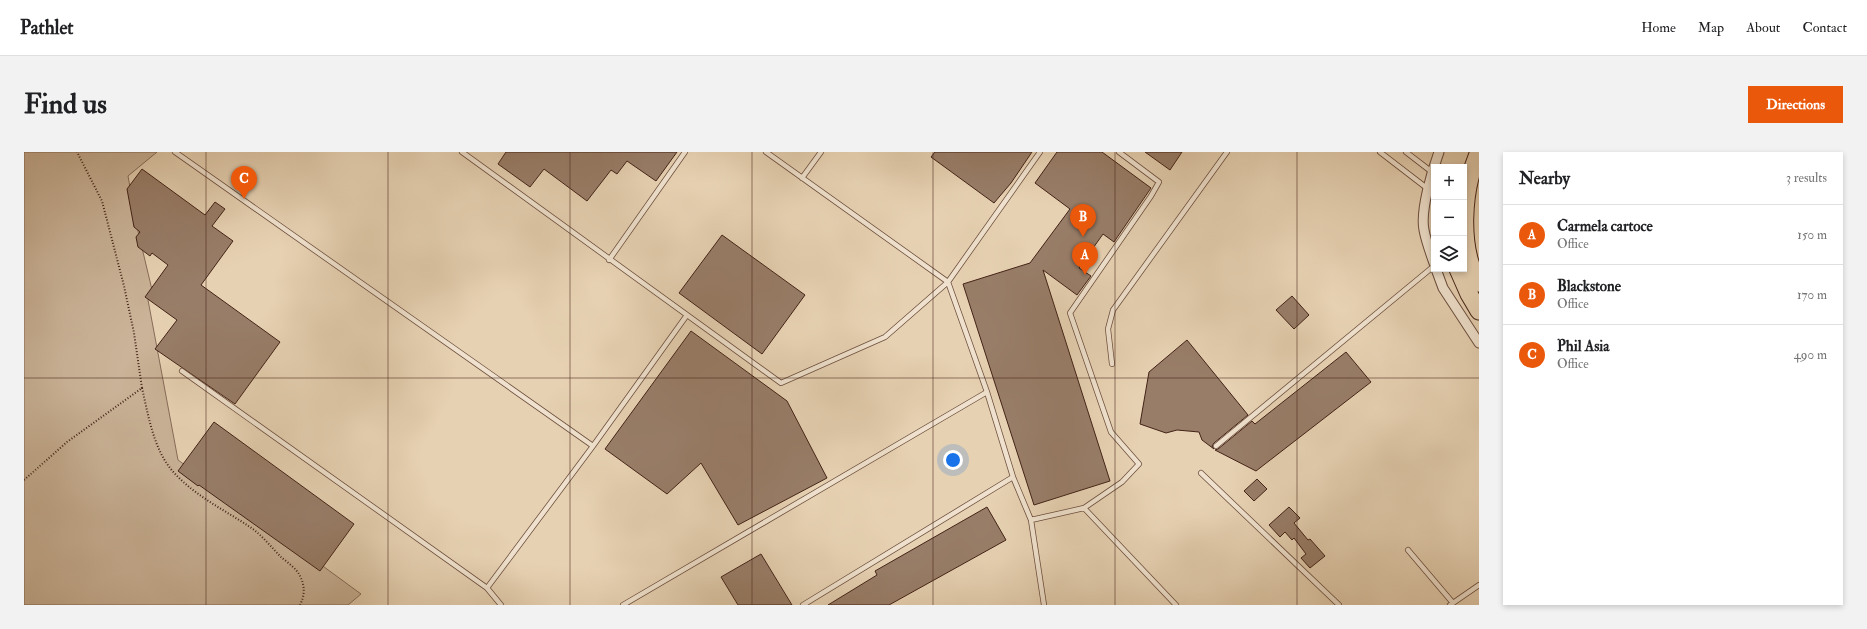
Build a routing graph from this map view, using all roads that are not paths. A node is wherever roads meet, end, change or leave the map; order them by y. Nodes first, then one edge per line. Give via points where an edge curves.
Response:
1 (175, 152) edge
2 (462, 152) edge
3 (685, 152) edge
4 (766, 152) edge
5 (821, 152) edge
6 (1040, 152) edge
7 (1119, 152) edge
8 (1227, 152) edge
9 (1380, 152) edge
10 (1406, 152) edge
11 (1439, 152) edge
12 (1468, 152) edge
13 (1479, 152) edge
14 (1435, 164) edge
15 (1463, 164) edge
16 (1431, 171) edge
17 (1431, 176) edge
18 (802, 178) junction
19 (1428, 190) junction
20 (1431, 254) edge
21 (609, 260) junction
22 (1431, 268) edge
23 (1437, 272) edge
24 (1459, 272) edge
25 (948, 282) junction
26 (1479, 283) edge
27 (1479, 311) edge
28 (687, 315) junction
29 (1479, 343) edge
30 (1112, 364) dead end
31 (182, 371) dead end
32 (987, 392) junction
33 (593, 446) junction
34 (1216, 446) dead end
35 (1201, 473) dead end
36 (1012, 477) junction
37 (1084, 508) junction
38 (1032, 520) junction
39 (1408, 550) dead end
40 (1479, 585) edge
41 (487, 588) junction
42 (1452, 604) edge
43 (501, 605) edge
44 (623, 605) edge
45 (803, 605) edge
46 (1044, 605) edge
47 (1176, 605) edge
48 (1339, 605) edge

1 - 33 lane
2 - 21 lane
3 - 21 lane
4 - 18 lane
5 - 18 lane
6 - 25 lane
7 - 37 lane via 1159,182 1152,196 1070,313 1111,432 1139,464 1122,482
8 - 30 lane via 1114,310 1108,329
9 - 19 lane
10 - 16 lane
11 - 14 street
12 - 15 highway
13 - 26 highway via 1468,187 1465,216 1469,257
17 - 19 street
18 - 25 lane
19 - 20 street via 1423,229
21 - 28 lane
22 - 34 lane
23 - 29 street via 1443,288
24 - 27 highway
25 - 28 lane via 886,337 781,383
25 - 32 lane
28 - 33 lane
31 - 41 lane
32 - 36 lane
32 - 44 lane
33 - 41 lane
35 - 48 lane
36 - 38 lane
36 - 45 lane
37 - 38 lane
37 - 47 lane
38 - 46 lane
39 - 42 lane
40 - 42 lane
41 - 43 lane

